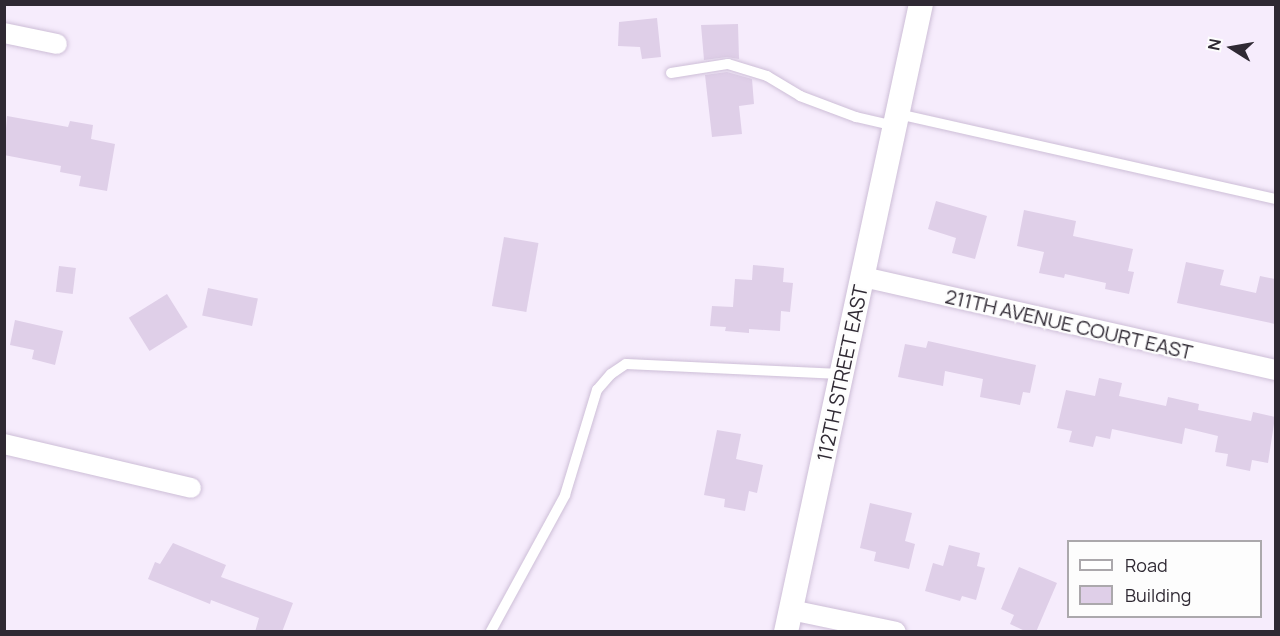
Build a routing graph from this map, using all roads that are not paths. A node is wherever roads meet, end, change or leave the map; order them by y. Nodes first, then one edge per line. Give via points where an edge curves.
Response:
1 (921, 4) edge
2 (4, 33) edge
3 (57, 44) dead end
4 (671, 73) dead end
5 (896, 120) junction
6 (1275, 199) edge
7 (863, 277) junction
8 (1275, 370) edge
9 (842, 374) junction
10 (4, 444) edge
11 (191, 488) dead end
12 (789, 621) edge
13 (491, 631) edge
14 (896, 632) edge

1 - 5 street, 112TH STREET EAST
2 - 3 street
4 - 5 lane via 728,64 767,76 800,96 846,113
5 - 6 lane
5 - 7 street, 112TH STREET EAST
7 - 8 street, 211TH AVENUE COURT EAST
7 - 9 street, 112TH STREET EAST
9 - 12 street, 112TH STREET EAST
9 - 13 lane via 626,364 611,374 597,390 565,495
10 - 11 street
12 - 14 street

